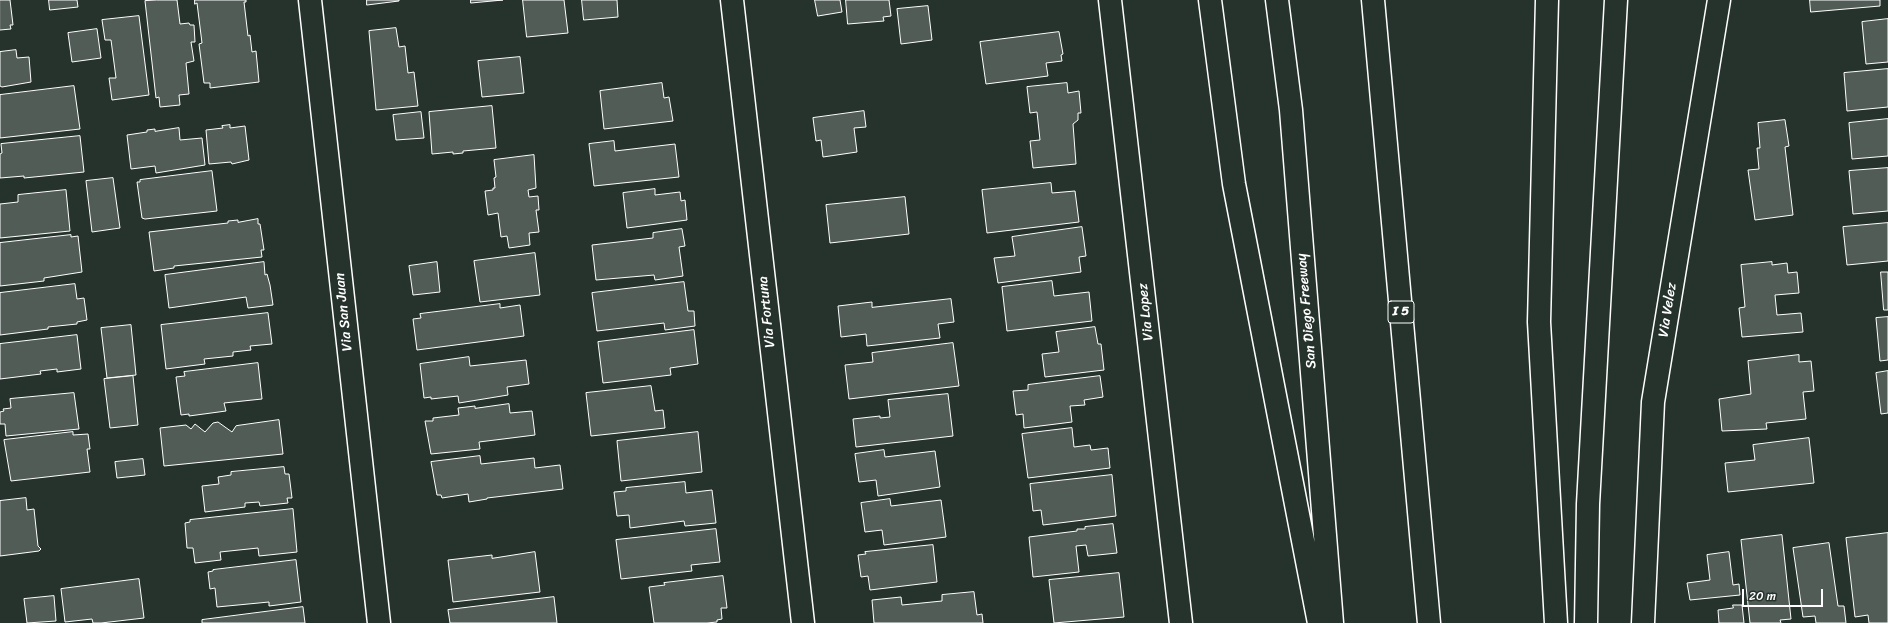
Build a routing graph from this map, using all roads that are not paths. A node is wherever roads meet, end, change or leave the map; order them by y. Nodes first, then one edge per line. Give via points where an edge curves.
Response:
1 (310, 0) edge
2 (732, 0) edge
3 (1110, 0) edge
4 (1210, 0) edge
5 (1277, 0) edge
6 (1374, 0) edge
7 (1547, 0) edge
8 (1616, 0) edge
9 (1719, 0) edge
10 (379, 623) edge
11 (803, 623) edge
12 (1181, 623) edge
13 (1319, 623) edge
14 (1332, 623) edge
15 (1429, 623) edge
16 (1556, 623) edge
17 (1586, 623) edge
18 (1644, 623) edge

1 - 10 main road, Via San Juan
2 - 11 main road, Via Fortuna
3 - 12 main road, Via Lopez
4 - 13 main road via 1234,184
5 - 14 main road, San Diego Freeway via 1291,118
6 - 15 main road, I 5
7 - 16 main road via 1539,322
8 - 17 main road via 1588,504
9 - 18 main road, Via Velez via 1653,402

